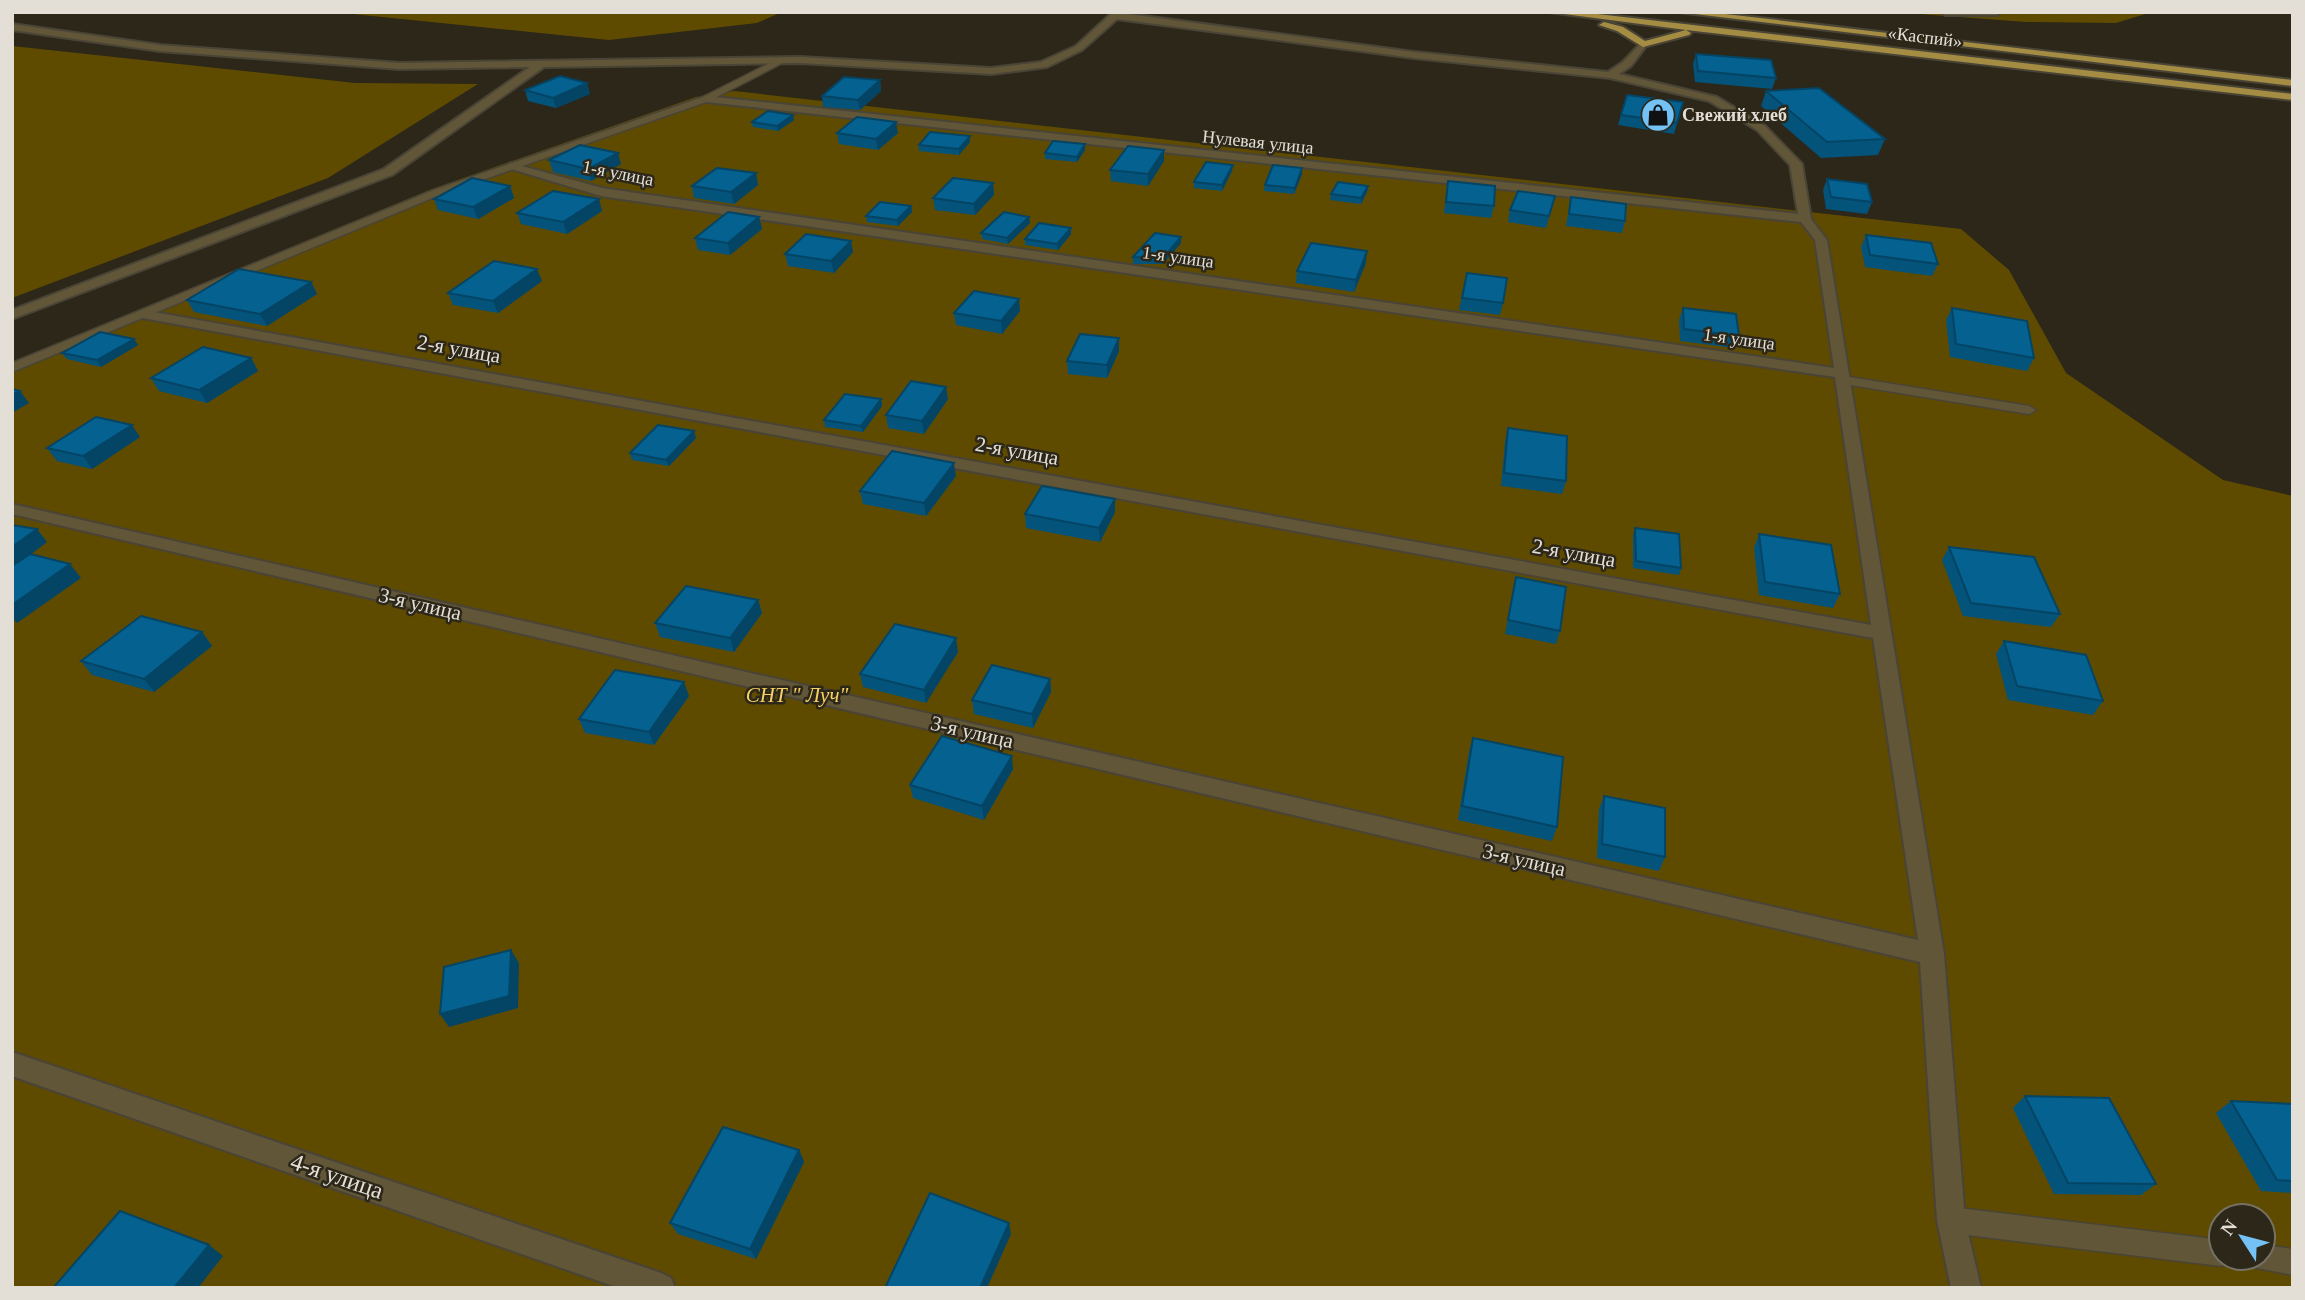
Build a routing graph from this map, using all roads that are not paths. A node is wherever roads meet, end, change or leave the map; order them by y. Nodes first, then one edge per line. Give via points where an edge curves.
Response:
1 (1553, 12) edge
2 (1682, 12) edge
3 (1944, 12) edge
4 (1997, 12) edge
5 (1117, 14) edge
6 (1566, 14) edge
7 (12, 27) edge
8 (1725, 32) junction
9 (1643, 44) junction
10 (783, 60) junction
11 (541, 64) junction
12 (1610, 75) junction
13 (2293, 83) edge
14 (2293, 97) edge
15 (706, 99) junction
16 (511, 167) junction
17 (1805, 219) junction
18 (143, 314) junction
19 (12, 316) edge
20 (12, 368) edge
21 (1842, 377) junction
22 (2029, 410) dead end
23 (12, 509) edge
24 (1882, 633) junction
25 (1932, 954) junction
26 (12, 1064) edge
27 (1951, 1220) junction
28 (2207, 1251) edge
29 (662, 1288) edge
30 (1966, 1288) edge

1 - 6 highway, «Каспий»
2 - 13 highway, «Каспий»
3 - 4 street
5 - 10 street via 1079,48 1043,65 991,71
5 - 12 street via 1465,61
6 - 8 highway, «Каспий»
6 - 9 highway via 1620,29
7 - 11 street via 160,48 386,65
8 - 9 highway via 1685,33
8 - 14 highway, «Каспий»
9 - 12 street via 1627,64
10 - 11 street
10 - 15 lane
11 - 19 street via 388,172
12 - 17 street via 1713,99 1760,128 1796,164
15 - 16 lane
15 - 17 street, Нулевая улица
16 - 18 lane via 438,192
16 - 21 street, 1-я улица via 601,192
17 - 21 street via 1821,240
18 - 20 lane
18 - 24 street, 2-я улица
21 - 22 lane
21 - 24 street
23 - 25 street, 3-я улица
24 - 25 street
25 - 27 street
26 - 29 street, 4-я улица
27 - 28 lane
27 - 30 street

